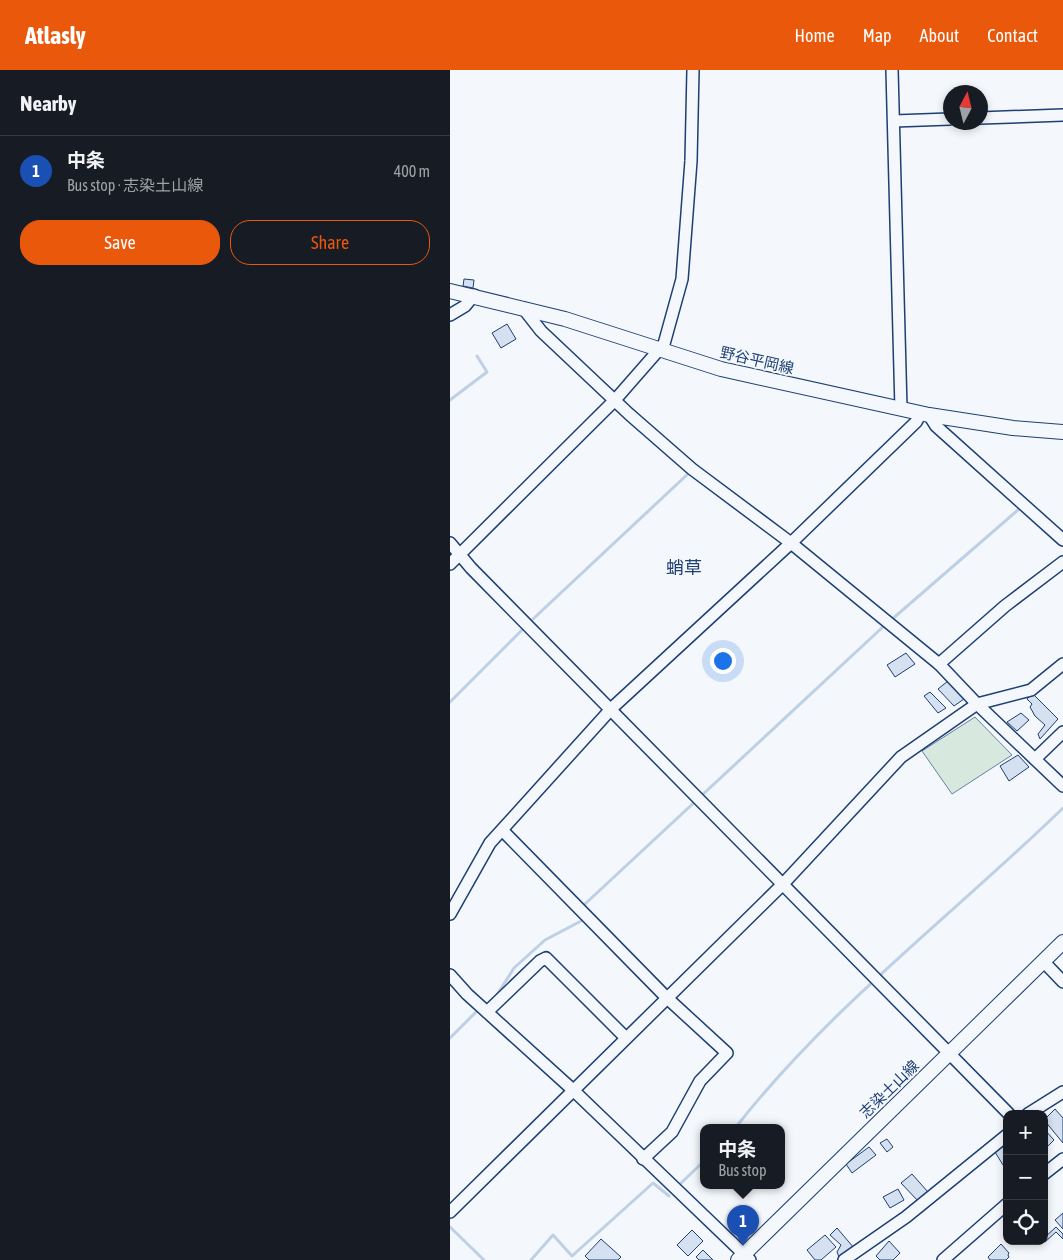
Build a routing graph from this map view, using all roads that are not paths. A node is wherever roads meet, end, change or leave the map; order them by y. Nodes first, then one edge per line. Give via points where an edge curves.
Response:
1 (693, 70) edge
2 (892, 70) edge
3 (1063, 115) edge
4 (988, 118) edge
5 (943, 119) edge
6 (894, 120) junction
7 (450, 291) edge
8 (474, 295) junction
9 (524, 308) junction
10 (450, 315) edge
11 (658, 350) junction
12 (615, 400) junction
13 (901, 409) junction
14 (925, 414) junction
15 (1063, 432) edge
16 (1063, 540) edge
17 (790, 542) junction
18 (450, 543) edge
19 (460, 553) junction
20 (1063, 562) edge
21 (450, 564) edge
22 (939, 664) junction
23 (1063, 664) edge
24 (978, 704) junction
25 (612, 708) junction
26 (1063, 732) edge
27 (1035, 759) junction
28 (1063, 786) edge
29 (503, 831) junction
30 (783, 884) junction
31 (450, 914) edge
32 (1063, 942) edge
33 (1043, 962) junction
34 (450, 975) edge
35 (1063, 982) edge
36 (666, 997) junction
37 (487, 1012) junction
38 (625, 1037) junction
39 (950, 1052) junction
40 (573, 1090) junction
41 (1063, 1092) edge
42 (1005, 1110) edge
43 (1034, 1110) edge
44 (1003, 1138) edge
45 (643, 1159) junction
46 (1063, 1159) edge
47 (1048, 1171) edge
48 (1003, 1208) edge
49 (450, 1212) edge
50 (744, 1258) edge
51 (844, 1260) edge
52 (943, 1260) edge

1 - 11 street via 691,161 682,279 664,344
2 - 6 street
3 - 4 street
5 - 6 street
6 - 13 street
7 - 8 main road, 野谷平岡線
8 - 9 main road, 野谷平岡線
8 - 10 street via 465,306
9 - 11 main road, 野谷平岡線
9 - 12 street via 541,331
11 - 12 street
11 - 13 main road, 野谷平岡線 via 721,369
12 - 17 street via 692,469
12 - 19 street
13 - 14 main road, 野谷平岡線
14 - 15 main road, 野谷平岡線 via 1013,428
14 - 16 street
14 - 17 street
17 - 22 street
17 - 25 street
18 - 19 street
19 - 21 street
19 - 25 street via 476,573
20 - 22 street via 1005,606
22 - 24 street
23 - 24 street via 1031,690
24 - 27 street
24 - 30 street via 900,757
25 - 29 street
25 - 30 street
26 - 27 street
27 - 28 street
29 - 31 street via 490,844
29 - 36 street
30 - 36 street
30 - 39 street
32 - 33 main road, 志染土山線
33 - 35 street
33 - 39 main road, 志染土山線
34 - 37 street
36 - 38 street
36 - 45 street via 727,1053 700,1081 672,1132
37 - 38 street via 546,958
37 - 40 street
38 - 40 street
39 - 42 street
39 - 50 main road, 志染土山線
40 - 45 street
40 - 49 street
41 - 43 street
44 - 51 street via 906,1217
45 - 50 street
46 - 47 street
48 - 52 street

